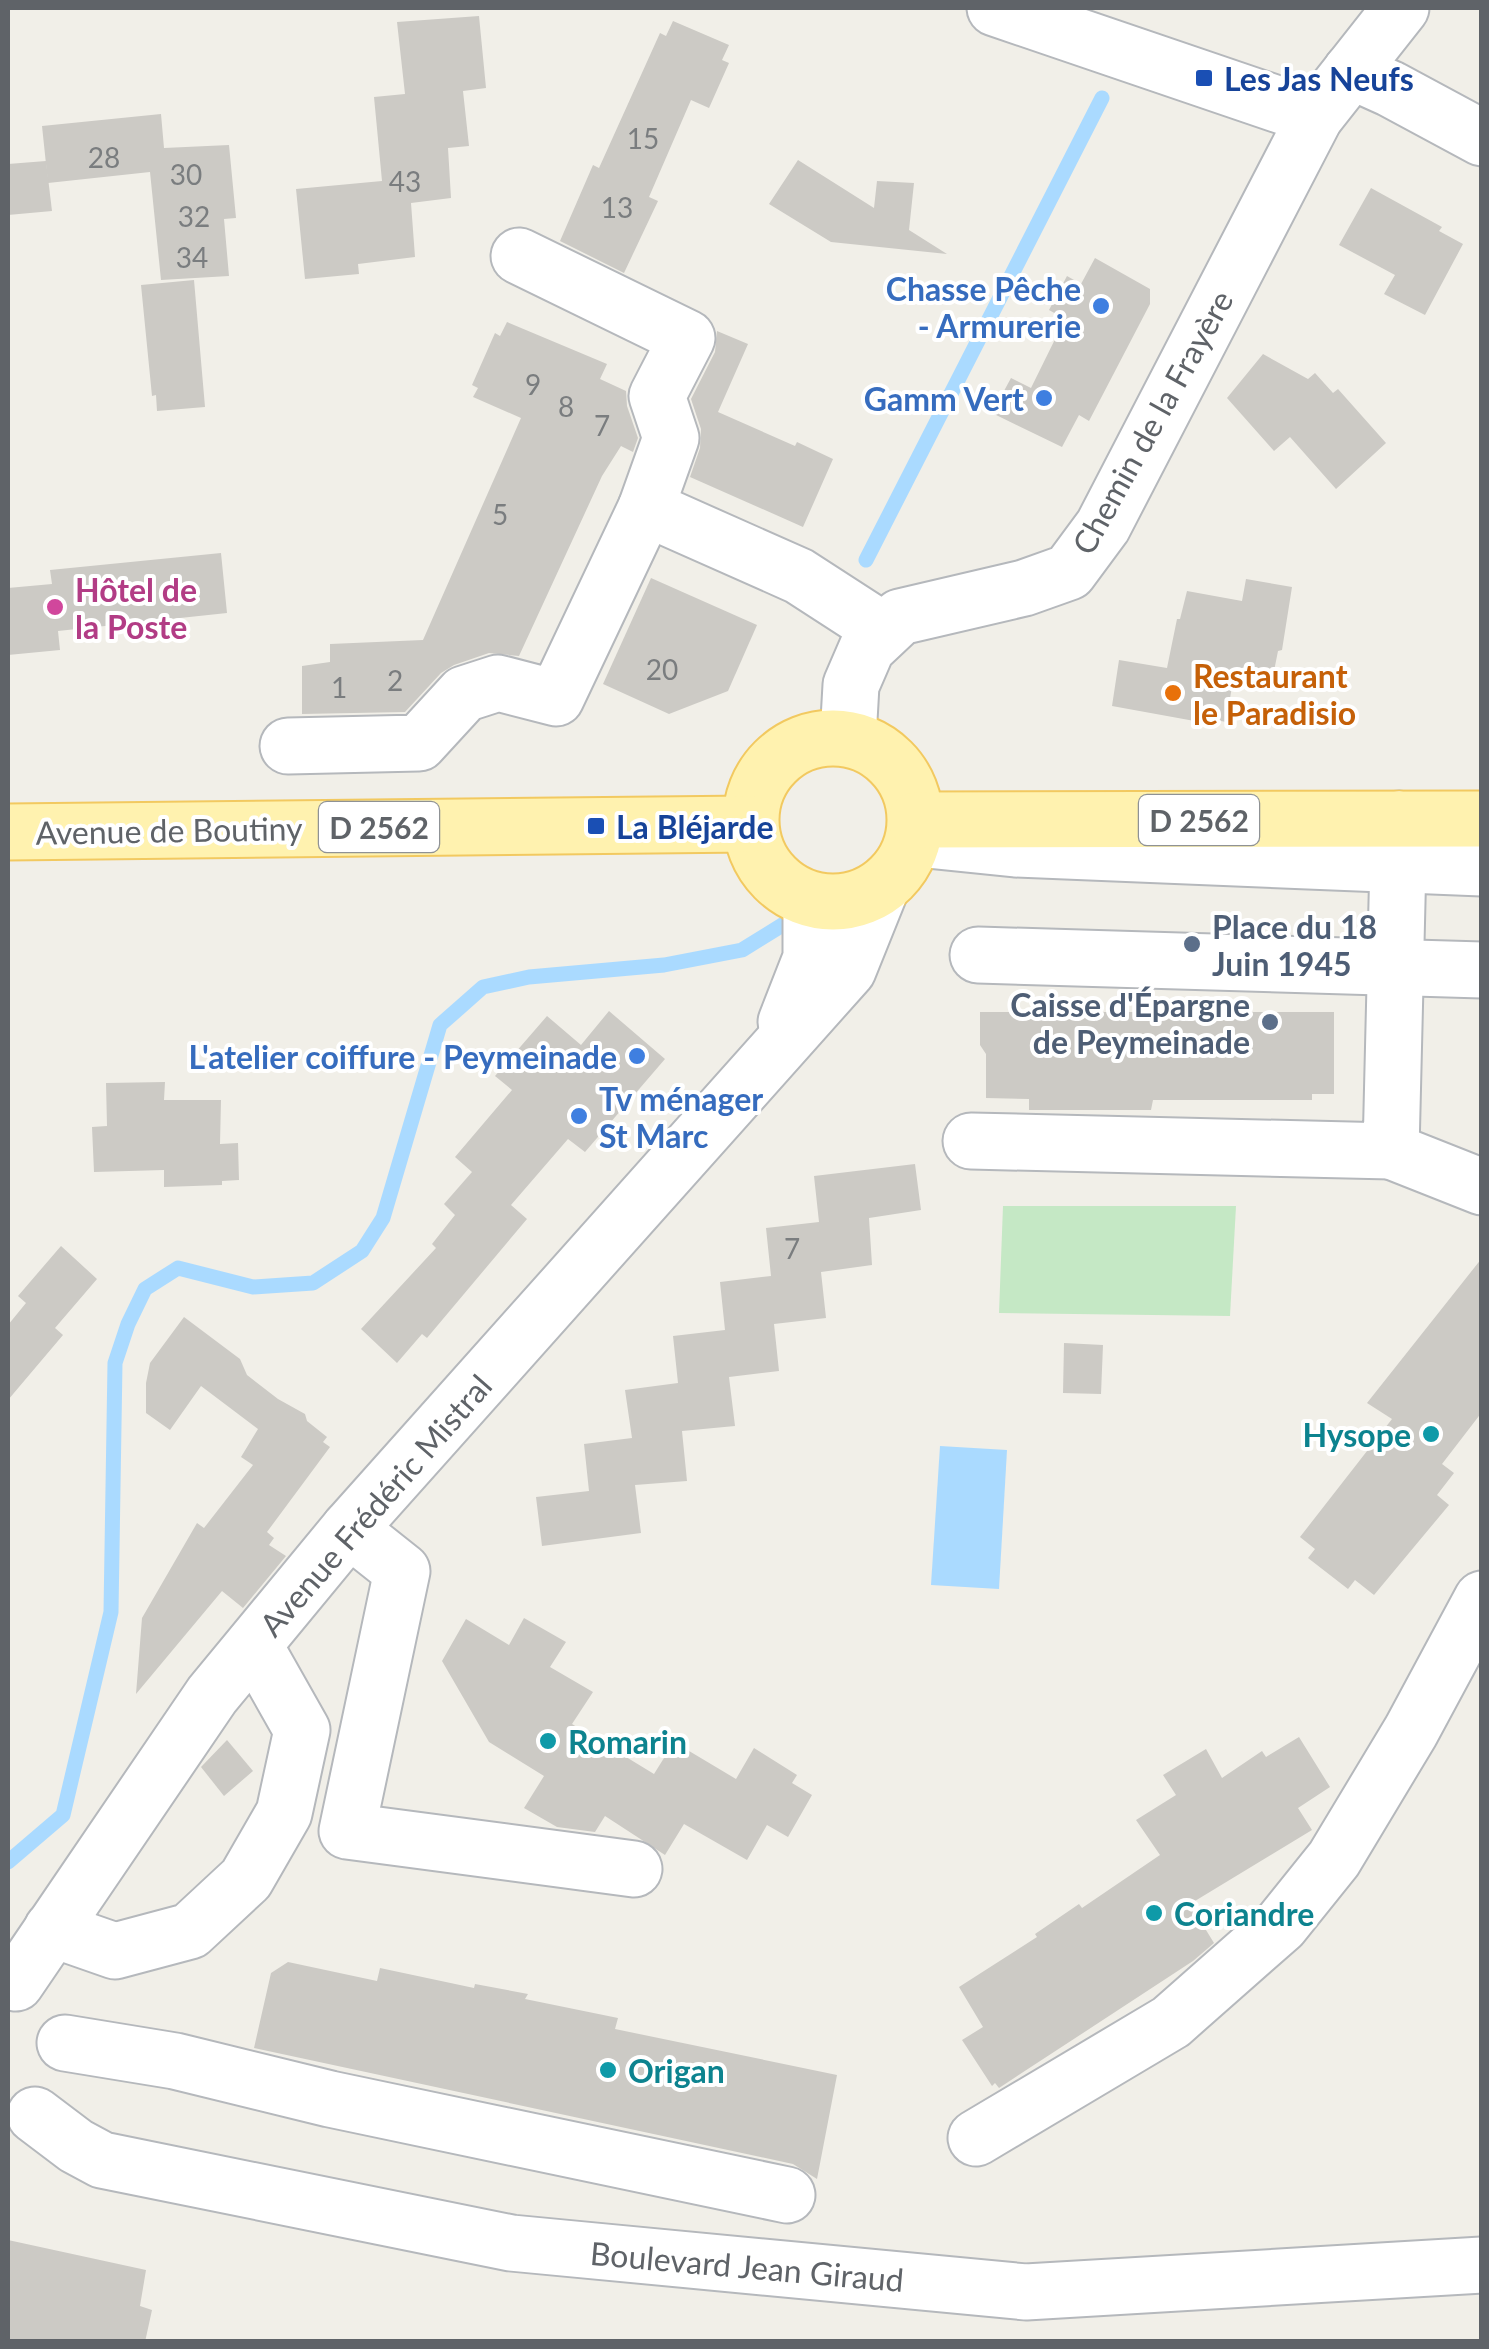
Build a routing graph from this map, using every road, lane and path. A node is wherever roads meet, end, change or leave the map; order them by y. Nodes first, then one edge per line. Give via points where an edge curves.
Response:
1 (996, 8) edge
2 (1401, 8) edge
3 (1351, 71) junction
4 (1315, 117) junction
5 (1482, 138) edge
6 (519, 256) dead end
7 (646, 508) junction
8 (884, 632) junction
9 (848, 738) junction
10 (288, 746) dead end
11 (1482, 819) edge
12 (750, 824) junction
13 (915, 830) junction
14 (8, 832) edge
15 (1398, 843) junction
16 (1482, 868) edge
17 (881, 888) junction
18 (812, 900) junction
19 (978, 955) dead end
20 (1398, 968) junction
21 (1482, 970) edge
22 (773, 1057) junction
23 (972, 1140) dead end
24 (1391, 1151) junction
25 (1482, 1156) edge
26 (1482, 1187) edge
27 (349, 1530) junction
28 (1482, 1599) edge
29 (254, 1645) junction
30 (634, 1869) dead end
31 (52, 1929) junction
32 (12, 1982) edge
33 (66, 2043) junction
34 (21, 2121) edge
35 (976, 2138) dead end
36 (787, 2194) dead end
37 (1482, 2266) edge

1 - 4 street
2 - 3 street, Chemin de la Frayère
3 - 4 street, Chemin de la Frayère
3 - 5 street
4 - 8 street, Chemin de la Frayère via 1104,526 1069,572 900,617
6 - 7 street via 686,338 658,396 671,438
7 - 8 street via 799,576
7 - 10 street via 556,698 498,683 464,694 419,743
8 - 9 street, Chemin de la Frayère via 867,648 851,685
9 - 12 main road via 823,737 778,757 762,776
9 - 13 main road via 897,766 911,792
11 - 15 main road, D 2562
12 - 14 main road, Avenue de Boutiny / D 2562
12 - 18 main road via 769,872
13 - 15 main road, D 2562
13 - 17 main road via 907,858
15 - 16 street
15 - 20 street
17 - 18 main road via 848,901
17 - 22 street, Avenue Frédéric Mistral via 848,970
18 - 22 street, Avenue Frédéric Mistral via 811,958
19 - 20 street
20 - 21 street
20 - 24 street
22 - 27 street, Avenue Frédéric Mistral
23 - 24 street
24 - 25 street
24 - 26 street
27 - 29 street, Avenue Frédéric Mistral
27 - 30 street via 402,1571 346,1831
28 - 35 street via 1334,1859 1281,1925 1171,2022
29 - 31 street, Avenue Frédéric Mistral via 212,1695
29 - 31 street via 302,1730 284,1813 246,1880 190,1931 116,1951
31 - 32 street, Avenue Frédéric Mistral
32 - 33 street via 49,2006
33 - 34 street via 54,2096
33 - 36 street
34 - 37 street, Boulevard Jean Giraud via 102,2160 511,2243 1026,2292

